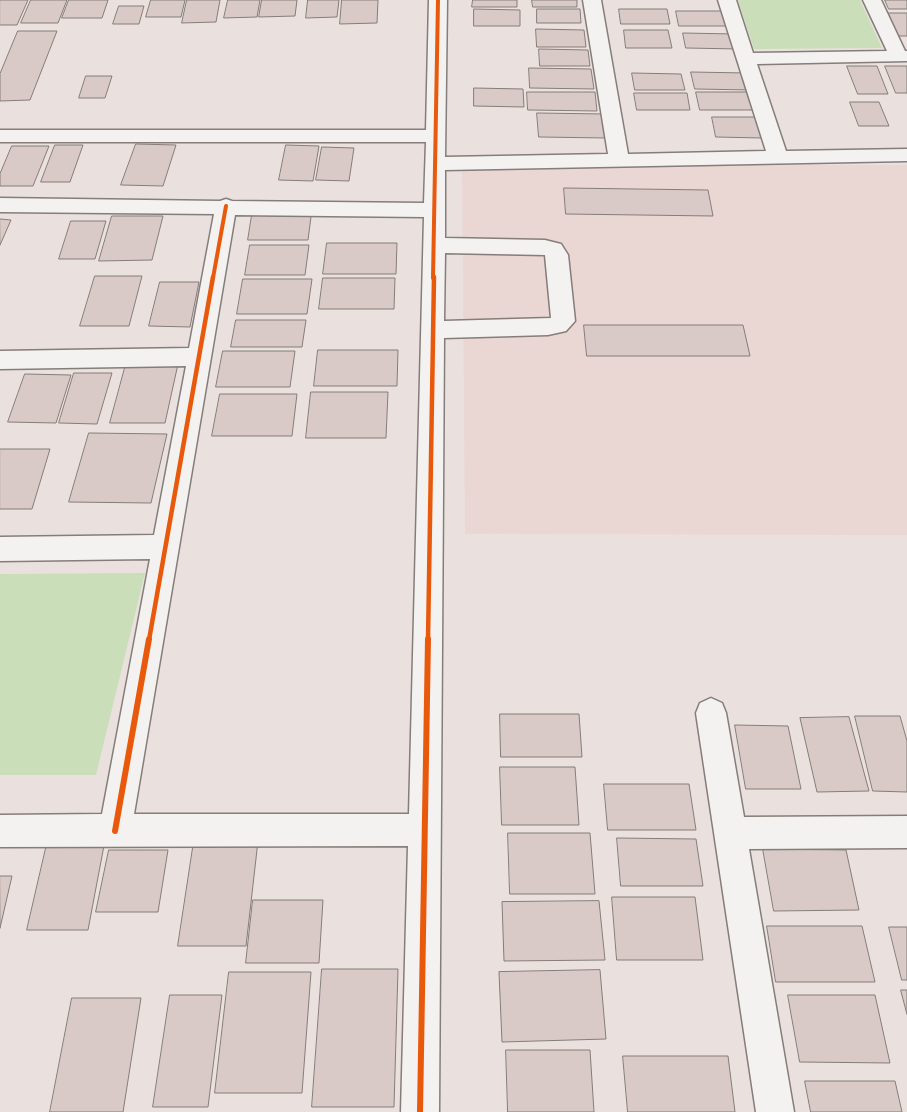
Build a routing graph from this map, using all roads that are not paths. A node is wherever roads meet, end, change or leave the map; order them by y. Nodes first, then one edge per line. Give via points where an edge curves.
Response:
1 (438, 0) edge
2 (592, 0) edge
3 (727, 0) edge
4 (872, 0) edge
5 (903, 56) edge
6 (746, 59) junction
7 (0, 136) edge
8 (435, 136) junction
9 (907, 155) edge
10 (778, 157) junction
11 (619, 160) junction
12 (435, 164) junction
13 (0, 205) edge
14 (226, 206) junction
15 (434, 210) junction
16 (434, 244) junction
17 (432, 330) junction
18 (199, 357) junction
19 (0, 360) edge
20 (166, 547) junction
21 (0, 549) edge
22 (711, 713) dead end
23 (424, 830) junction
24 (0, 831) edge
25 (115, 831) junction
26 (907, 832) edge
27 (730, 833) junction
28 (420, 1112) edge
29 (775, 1112) edge

1 - 8 street
2 - 11 street
3 - 6 street
4 - 5 street
5 - 6 street
6 - 10 street
7 - 8 street
8 - 12 street
9 - 10 street
10 - 11 street
11 - 12 street
12 - 15 street
13 - 14 street
14 - 15 street
14 - 18 street
15 - 16 street
16 - 17 street
16 - 17 street via 553,249 557,255 563,321 548,327
17 - 23 street
18 - 19 street
18 - 20 street
20 - 21 street
20 - 25 street
22 - 27 street
23 - 25 street
23 - 28 street
24 - 25 street
26 - 27 street
27 - 29 street

